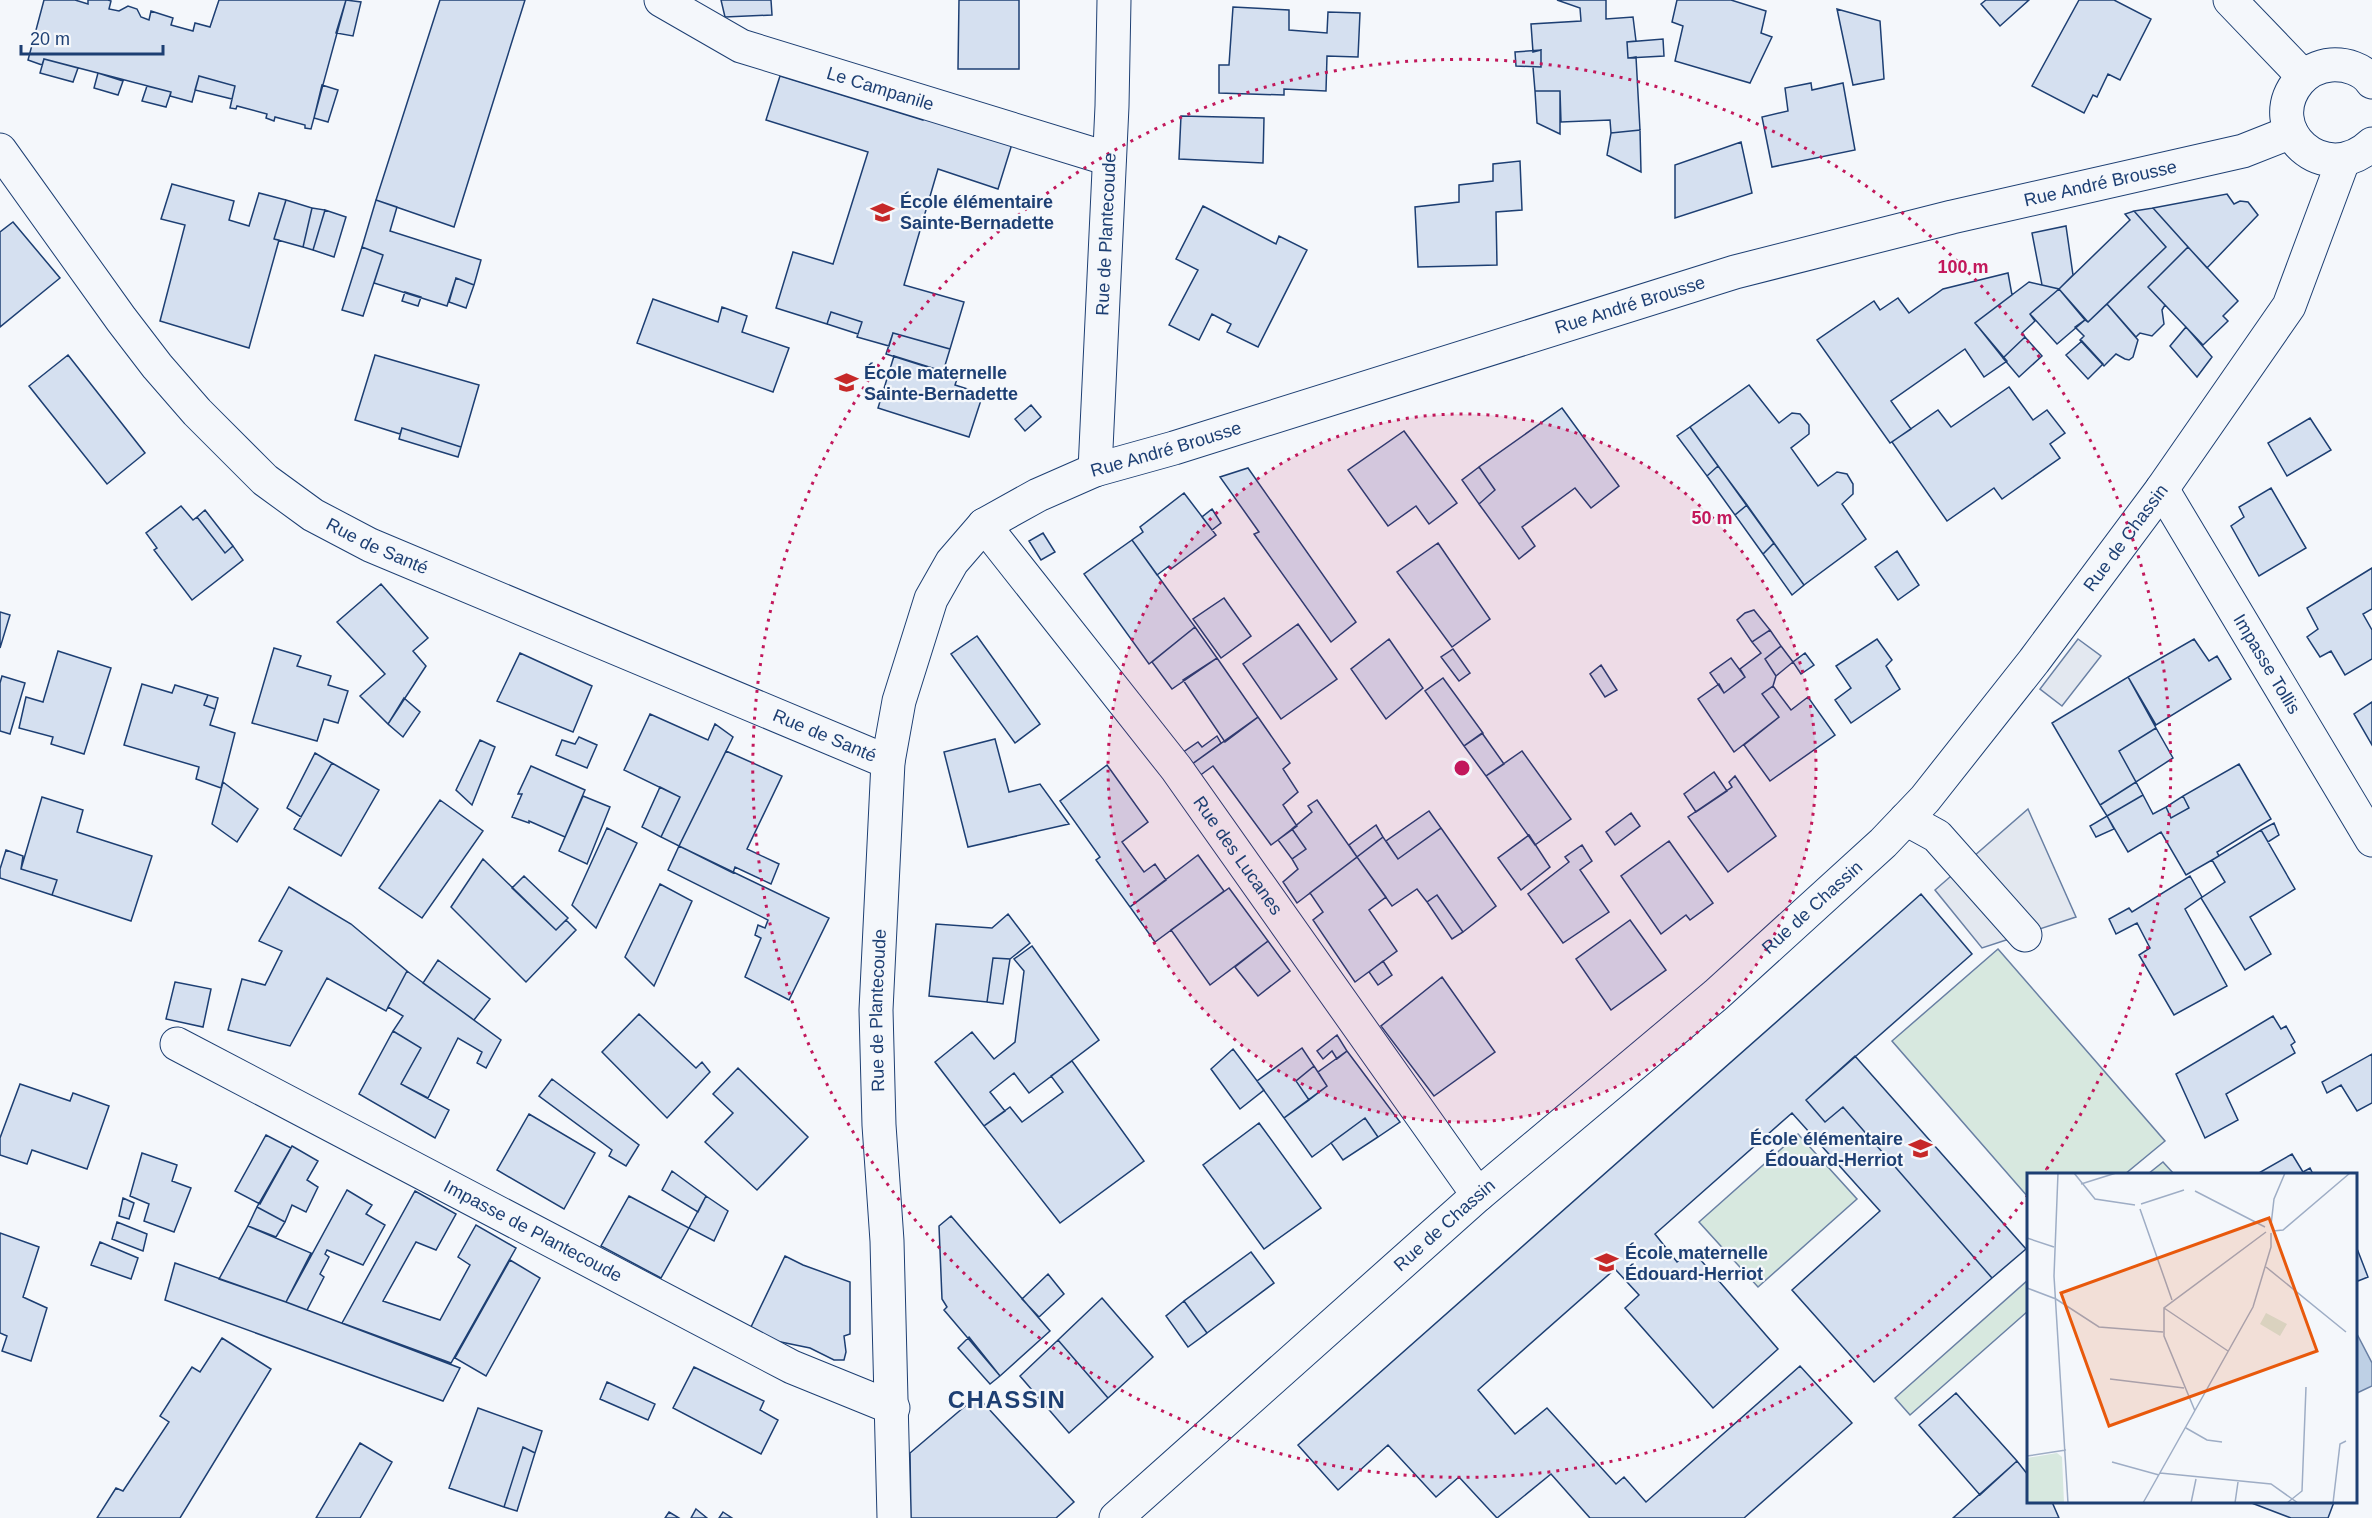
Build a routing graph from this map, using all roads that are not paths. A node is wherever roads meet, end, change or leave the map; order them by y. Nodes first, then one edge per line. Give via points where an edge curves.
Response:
1 (661, 0) edge
2 (1114, 0) edge
3 (2230, 0) edge
4 (2303, 76) junction
5 (2371, 78) edge
6 (2291, 132) junction
7 (0, 150) edge
8 (2363, 154) edge
9 (1109, 159) junction
10 (1095, 471) junction
11 (2162, 489) junction
12 (984, 525) junction
13 (888, 762) junction
14 (1906, 819) junction
15 (2372, 840) edge
16 (2025, 935) dead end
17 (177, 1044) dead end
18 (1478, 1195) junction
19 (893, 1408) junction
20 (894, 1518) edge
21 (1116, 1518) edge

1 - 9 street, Le Campanile via 741,46
2 - 9 street, Rue de Plantecoude
3 - 4 street
4 - 5 street via 2322,67 2343,65
4 - 6 street via 2288,103
6 - 8 street via 2300,146 2327,161
6 - 10 street, Rue André Brousse via 2243,151 1952,217 1735,272
7 - 13 street, Rue de Santé via 156,366 265,480 313,515 370,544
8 - 11 street, Rue de Chassin via 2289,306
9 - 10 street, Rue de Plantecoude
10 - 12 street, Rue André Brousse via 1038,495
11 - 14 street, Rue de Chassin via 2034,662
11 - 15 street, Impasse Tollis
12 - 13 street, Rue de Plantecoude via 952,562 931,599 899,701
12 - 18 street, Rue des Lucanes via 1176,768
13 - 19 street, Rue de Plantecoude via 876,1010
14 - 16 street via 1937,836
14 - 18 street, Rue de Chassin via 1716,995
17 - 19 street, Impasse de Plantecoude via 792,1367
18 - 21 street, Rue de Chassin
19 - 20 street, Rue de Plantecoude

